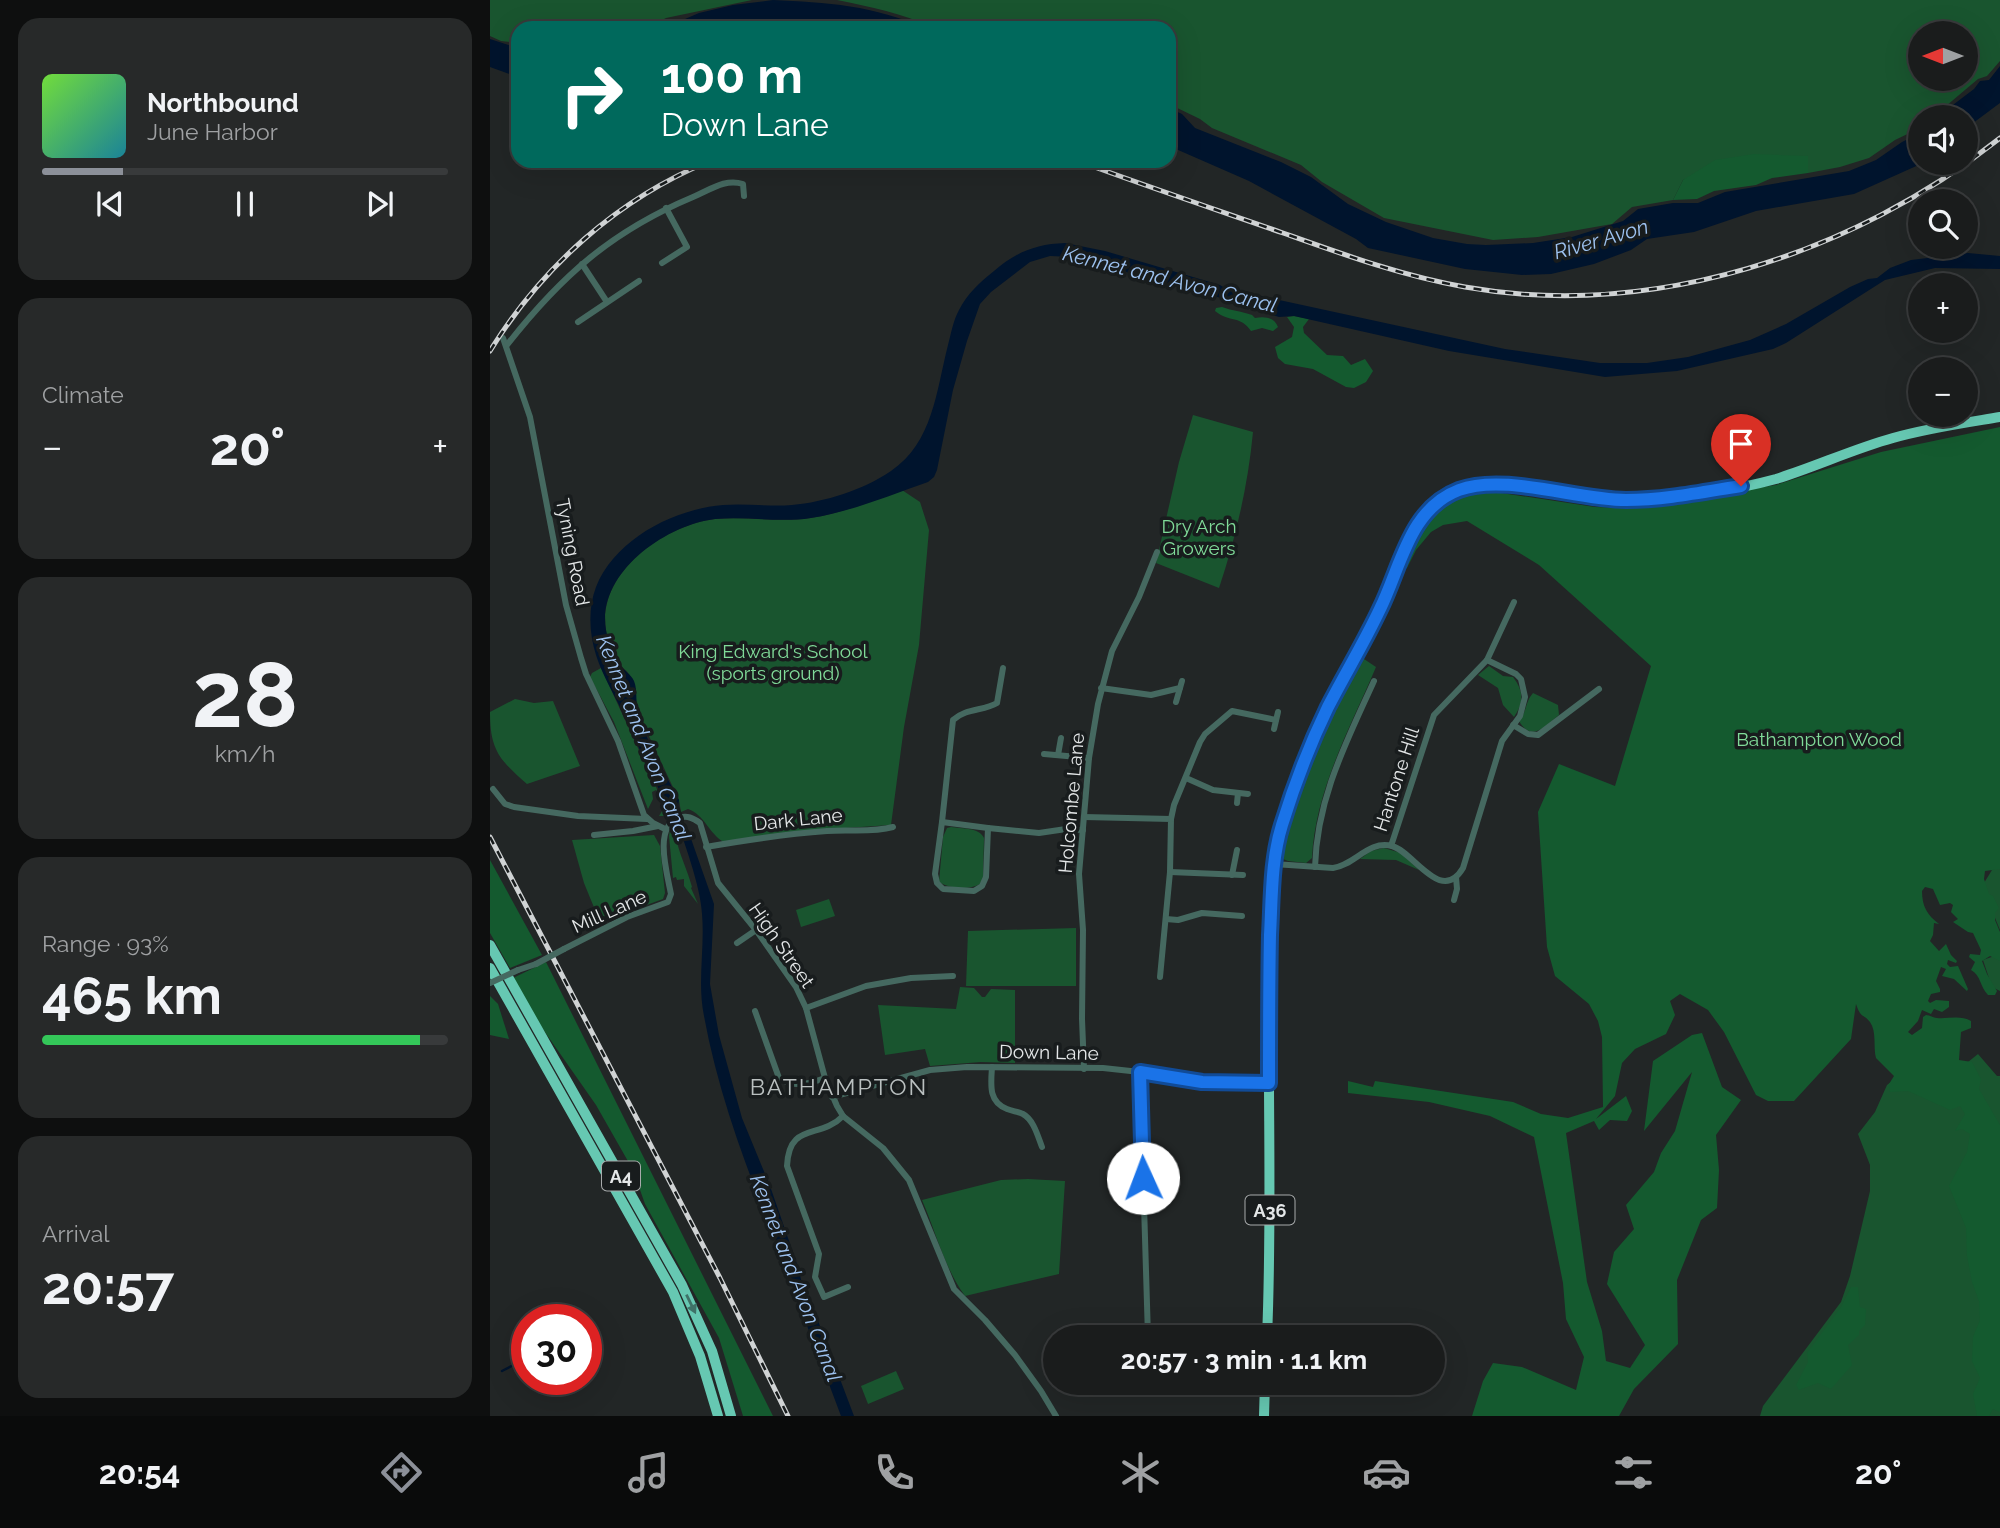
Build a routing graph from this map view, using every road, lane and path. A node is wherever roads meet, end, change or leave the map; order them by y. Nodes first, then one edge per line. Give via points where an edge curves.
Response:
1 (744, 196) dead end
2 (666, 208) junction
3 (662, 263) dead end
4 (582, 264) junction
5 (639, 281) dead end
6 (607, 302) junction
7 (578, 322) dead end
8 (503, 338) dead end
9 (507, 345) junction
10 (2000, 417) edge
11 (1157, 552) dead end
12 (1514, 602) dead end
13 (1487, 660) junction
14 (1003, 668) dead end
15 (1374, 681) dead end
16 (1101, 688) junction
17 (1599, 689) dead end
18 (1176, 702) dead end
19 (1513, 725) junction
20 (1273, 729) dead end
21 (1061, 738) dead end
22 (1044, 754) dead end
23 (1058, 755) junction
24 (1089, 758) junction
25 (1186, 778) junction
26 (493, 789) dead end
27 (1238, 793) junction
28 (1248, 794) dead end
29 (1237, 803) dead end
30 (1084, 817) junction
31 (647, 819) junction
32 (1171, 819) junction
33 (942, 822) junction
34 (664, 826) junction
35 (892, 827) dead end
36 (988, 828) junction
37 (1083, 830) junction
38 (594, 835) dead end
39 (1391, 846) junction
40 (706, 847) junction
41 (1237, 850) dead end
42 (1274, 864) junction
43 (1315, 867) junction
44 (1170, 872) junction
45 (1232, 875) junction
46 (1244, 876) dead end
47 (1456, 877) junction
48 (1454, 900) dead end
49 (1242, 916) dead end
50 (1166, 919) junction
51 (756, 930) junction
52 (737, 943) dead end
53 (490, 946) edge
54 (1161, 966) junction
55 (490, 968) edge
56 (1170, 968) dead end
57 (953, 976) dead end
58 (1160, 977) dead end
59 (490, 983) edge
60 (806, 1008) junction
61 (755, 1011) dead end
62 (992, 1067) junction
63 (1084, 1069) junction
64 (1140, 1072) junction
65 (825, 1078) junction
66 (1269, 1083) junction
67 (832, 1097) junction
68 (843, 1116) junction
69 (1042, 1147) dead end
70 (848, 1287) dead end
71 (1149, 1325) edge
72 (1268, 1325) edge
73 (1265, 1395) edge
74 (718, 1416) edge
75 (732, 1416) edge
76 (1056, 1416) edge
77 (1264, 1416) edge

1 - 2 street via 743,184 726,183
2 - 3 street via 687,247
2 - 4 street via 612,239
4 - 6 street
4 - 9 street
5 - 6 street
6 - 7 street
8 - 9 street, Tyning Road
9 - 31 street, Tyning Road via 533,428 566,605 583,666
10 - 42 highway, A36 via 1892,438 1764,482 1682,495 1614,500 1489,485 1441,498 1415,527 1381,608 1327,710 1281,827
11 - 16 street, Holcombe Lane via 1116,641
12 - 13 street, Hantone Hill
13 - 19 street via 1521,680 1524,706
13 - 39 street, Hantone Hill via 1434,715
14 - 33 street via 997,703 953,720
15 - 43 street via 1334,769 1321,812
16 - 18 street via 1152,695 1181,685
16 - 24 street, Holcombe Lane
17 - 19 street via 1538,735
19 - 47 street via 1502,741 1463,868
20 - 25 street via 1277,716 1232,711 1205,734
21 - 23 street
22 - 23 street
23 - 24 street
24 - 30 street, Holcombe Lane
25 - 27 street via 1213,790
25 - 32 street
26 - 31 street via 505,804 514,807
27 - 28 street
27 - 29 street
30 - 32 street
30 - 37 street, Holcombe Lane
31 - 34 street
32 - 44 street
33 - 36 street
33 - 36 street via 935,874 943,889 974,891 982,886
34 - 38 street
34 - 40 street, High Street via 681,817 693,818 704,831
34 - 59 street, Mill Lane, bridge via 668,902
35 - 40 street, Dark Lane via 774,836
36 - 37 street via 1039,833
37 - 63 street, Holcombe Lane via 1079,884
39 - 43 street, Hantone Hill via 1376,846 1342,867
39 - 47 street, Hantone Hill via 1435,878
40 - 51 street, High Street via 718,883
41 - 45 street
42 - 43 street, Hantone Hill
42 - 66 highway, A36
44 - 45 street
44 - 50 street
45 - 46 street
47 - 48 street
49 - 50 street via 1202,913
50 - 54 street
51 - 52 street
51 - 60 street, High Street
53 -> 75 highway, A4 via 682,1285 712,1350
54 - 56 street
54 - 58 street
55 - 74 highway, A4 via 673,1292 700,1356
57 - 60 street via 866,986
60 - 65 street, High Street
61 - 65 street via 779,1078 797,1085
62 - 63 street, Down Lane
62 - 67 street, Down Lane via 930,1070
62 - 69 street via 995,1102 1024,1114
63 - 64 street, Down Lane
64 - 66 street, Down Lane via 1202,1082
64 - 71 street
65 - 67 street, High Street
66 - 72 highway, A36
67 - 68 street, High Street
68 - 70 street via 795,1139 786,1166 819,1254 815,1278 824,1297
68 - 76 street via 883,1148 909,1180 954,1289 1014,1355
73 - 77 highway

